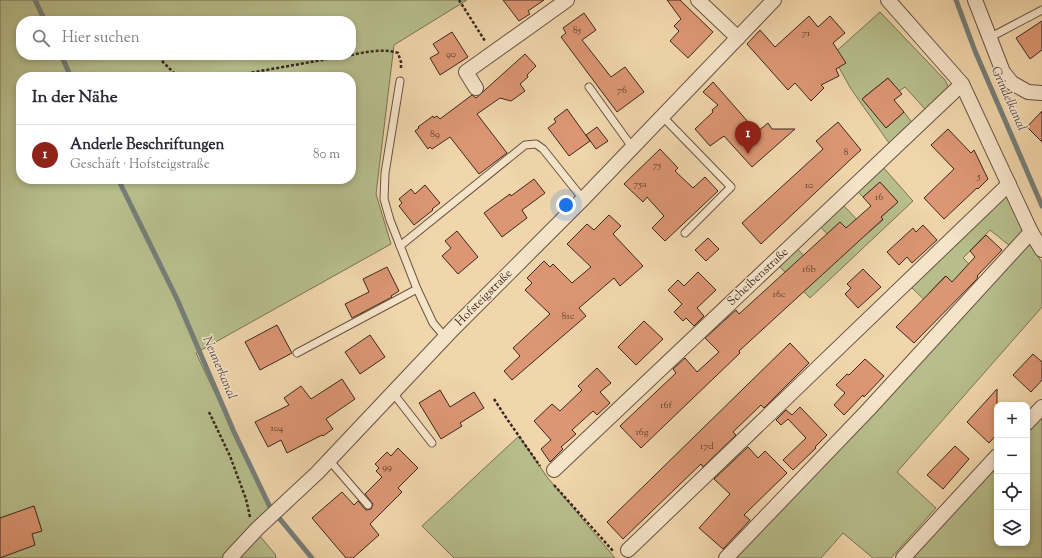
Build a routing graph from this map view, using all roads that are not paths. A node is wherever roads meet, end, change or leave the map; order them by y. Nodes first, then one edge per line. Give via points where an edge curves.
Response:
1 (567, 0) edge
2 (698, 0) edge
3 (774, 0) edge
4 (888, 0) edge
5 (975, 0) edge
6 (1042, 10) edge
7 (738, 38) junction
8 (989, 38) junction
9 (400, 81) road end
10 (962, 84) junction
11 (589, 87) dead end
12 (476, 88) dead end
13 (1042, 93) edge
14 (662, 116) junction
15 (632, 147) junction
16 (1009, 184) junction
17 (583, 199) junction
18 (1031, 232) junction
19 (685, 233) dead end
20 (400, 246) junction
21 (1042, 250) edge
22 (417, 289) junction
23 (445, 337) junction
24 (297, 353) dead end
25 (393, 393) junction
26 (1042, 407) edge
27 (1030, 420) edge
28 (432, 443) dead end
29 (994, 459) edge
30 (329, 460) junction
31 (554, 470) dead end
32 (368, 504) dead end
33 (628, 550) dead end
34 (230, 558) edge
35 (726, 558) edge
36 (903, 558) edge

1 - 12 street via 466,72
2 - 7 street
3 - 7 street, Hofsteigstraße
4 - 10 street
5 - 8 street
6 - 8 lane
7 - 14 street, Hofsteigstraße
8 - 13 street via 1003,72 1012,83 1028,92
9 - 20 lane via 384,198
10 - 16 street
10 - 31 street, Scheibenstraße
11 - 15 lane
14 - 15 street, Hofsteigstraße
14 - 19 lane via 731,187
15 - 17 street, Hofsteigstraße
16 - 18 street
16 - 33 street
17 - 20 lane via 543,149 536,144 525,145
17 - 23 street, Hofsteigstraße
18 - 21 street
18 - 35 street via 870,409
20 - 22 lane
22 - 23 lane via 433,323
22 - 24 lane
23 - 25 street, Hofsteigstraße
25 - 28 lane
25 - 30 street, Hofsteigstraße
26 - 27 street
29 - 36 street
30 - 32 lane
30 - 34 street, Hofsteigstraße

